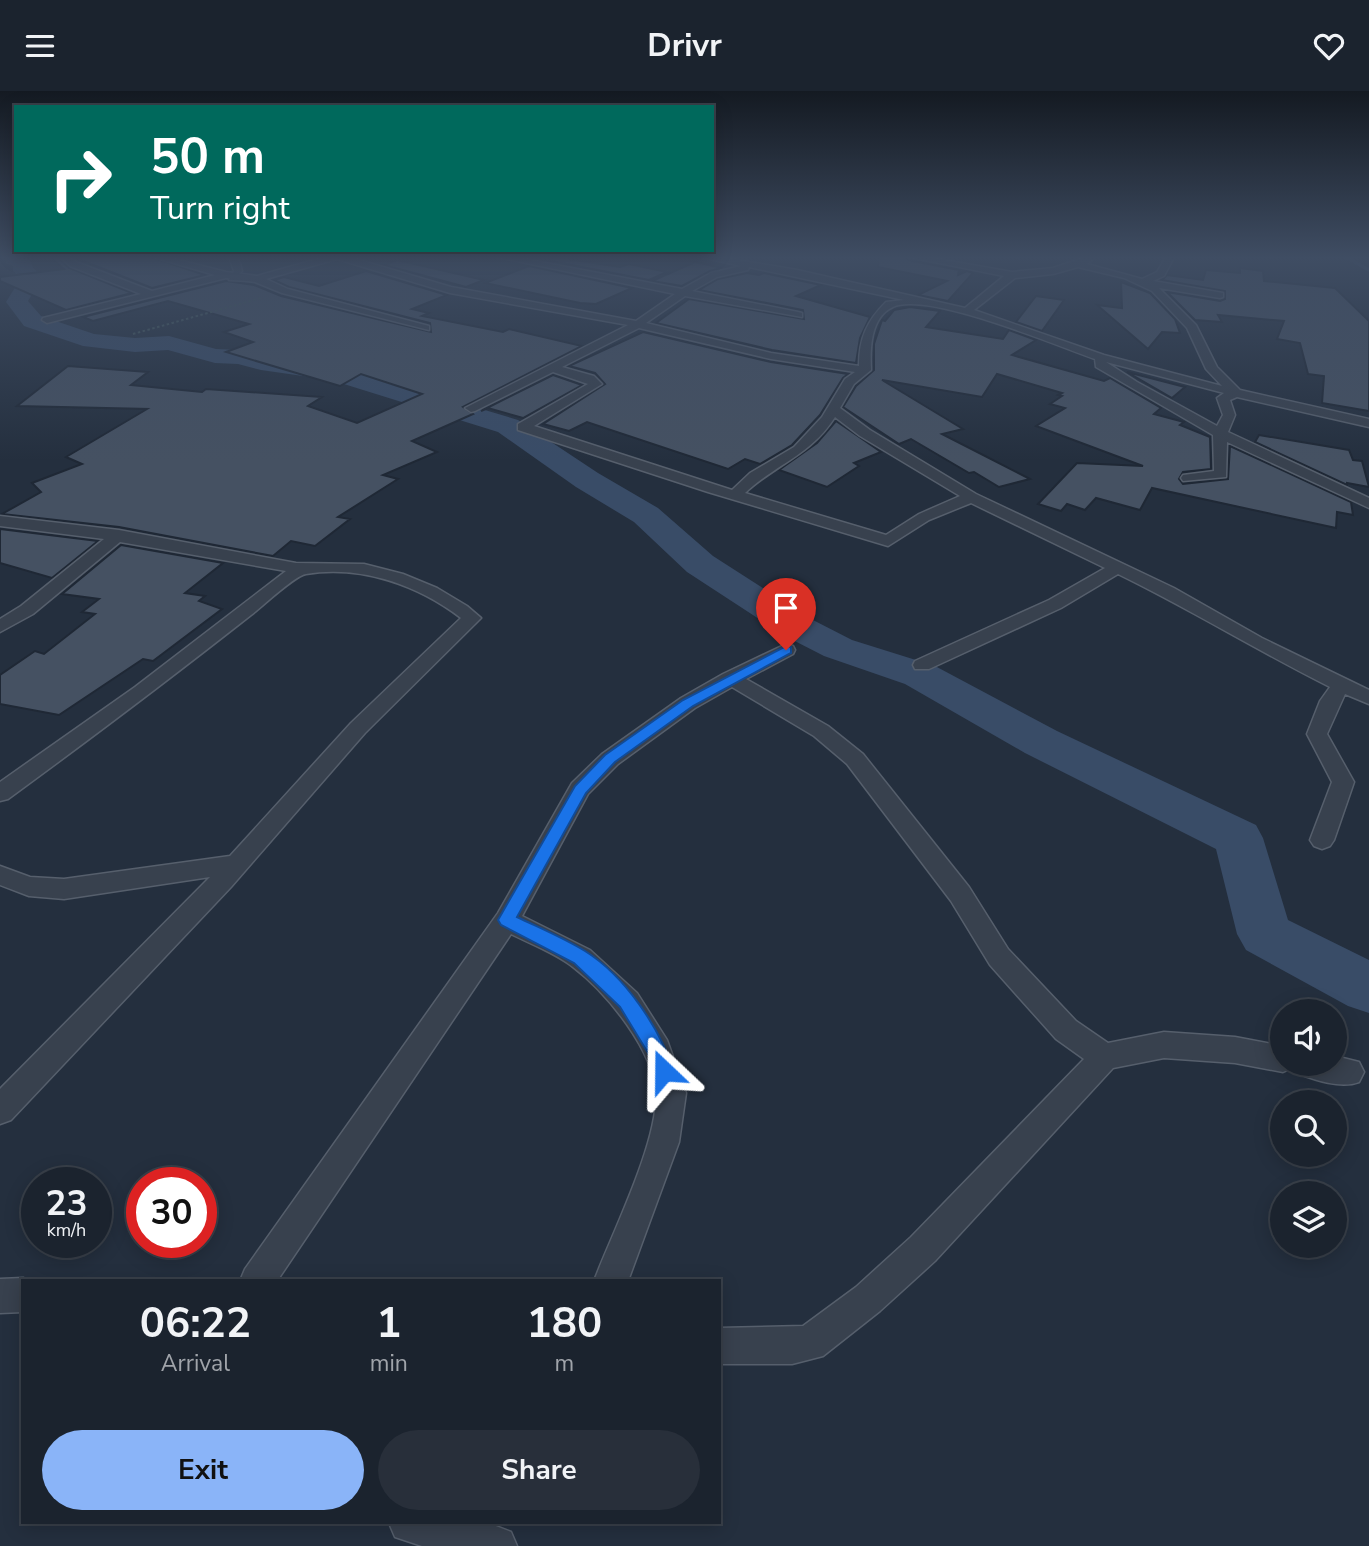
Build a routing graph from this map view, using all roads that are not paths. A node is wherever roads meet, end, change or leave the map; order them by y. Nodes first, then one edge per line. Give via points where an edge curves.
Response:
1 (413, 325) edge
2 (637, 325) joint
3 (873, 325) edge
4 (1007, 325) edge
5 (1190, 325) edge
6 (425, 328) dead end
7 (1100, 357) junction
8 (553, 368) junction
9 (865, 370) junction
10 (1236, 393) junction
11 (471, 408) dead end
12 (833, 409) junction
13 (1369, 423) edge
14 (1220, 434) junction
15 (1188, 478) dead end
16 (1369, 493) edge
17 (736, 494) junction
18 (1348, 494) junction
19 (971, 497) junction
20 (1369, 505) edge
21 (0, 521) edge
22 (119, 535) junction
23 (300, 569) junction
24 (1116, 569) junction
25 (0, 628) edge
26 (786, 650) dead end
27 (922, 665) dead end
28 (730, 678) junction
29 (1341, 685) junction
30 (1369, 698) edge
31 (0, 793) edge
32 (1322, 840) dead end
33 (235, 864) junction
34 (0, 875) edge
35 (507, 920) junction
36 (1105, 1057) junction
37 (1270, 1057) edge
38 (0, 1110) edge
39 (258, 1279) edge
40 (612, 1279) edge
41 (21, 1295) edge
42 (0, 1296) edge
43 (721, 1346) edge
44 (415, 1524) edge
45 (483, 1535) edge

1 - 6 street
2 - 8 street
2 - 9 street via 771,356
3 - 9 street via 864,341
4 - 7 street
5 - 10 street via 1212,369
7 - 10 street
7 - 14 street via 1100,365
8 - 11 street
8 - 17 street via 596,384 523,427
9 - 12 street via 849,382
10 - 13 street
10 - 14 street via 1223,398 1229,415
12 - 17 street via 799,450 755,476
12 - 19 street
14 - 15 street via 1221,474
14 - 18 street
16 - 18 street
17 - 19 street via 888,541 924,517
18 - 20 street
19 - 24 street
21 - 22 street
22 - 23 street
22 - 25 street
23 - 31 street
23 - 33 street via 353,567 404,580 472,618 358,728
24 - 27 street via 1055,604
24 - 29 street
26 - 28 street
28 - 35 street via 610,759 580,789
28 - 36 street via 821,731 855,759 960,894 999,957 1066,1030
29 - 30 street
29 - 32 street via 1317,734 1343,782
33 - 34 street via 64,889 29,886
33 - 38 street
35 - 39 street
35 - 40 street via 580,958 627,1001 657,1049 671,1093 664,1142
36 - 37 street via 1164,1045
36 - 43 street via 923,1249 810,1343
41 - 42 street
44 - 45 street

